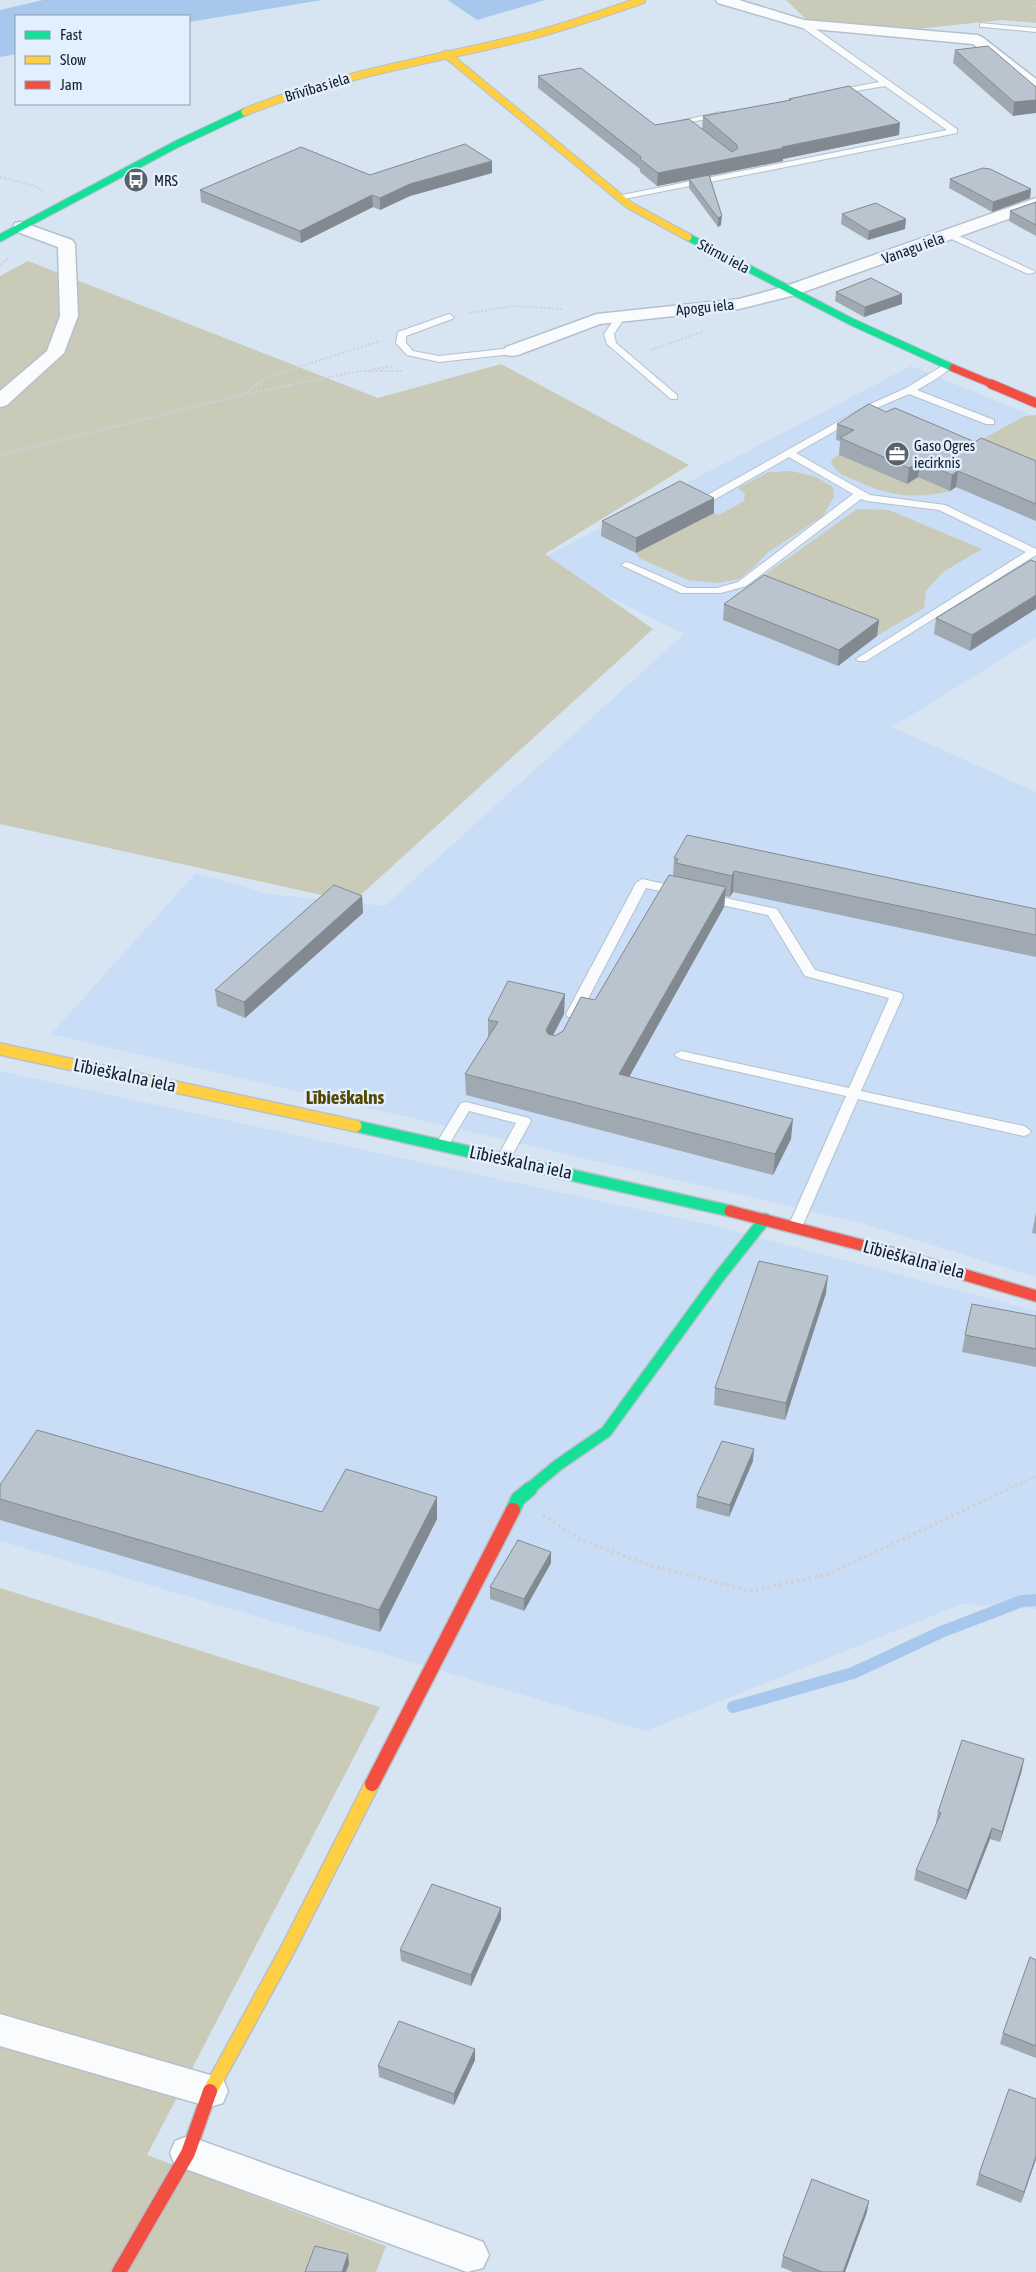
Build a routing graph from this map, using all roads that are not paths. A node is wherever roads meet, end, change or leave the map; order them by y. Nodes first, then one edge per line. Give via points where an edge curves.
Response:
1 (642, 0) edge
2 (723, 0) edge
3 (803, 24) junction
4 (982, 25) dead end
5 (1036, 30) edge
6 (446, 54) junction
7 (886, 83) junction
8 (1036, 87) edge
9 (829, 94) edge
10 (732, 112) edge
11 (698, 132) edge
12 (622, 198) junction
13 (1036, 203) edge
14 (17, 229) junction
15 (948, 234) junction
16 (0, 238) edge
17 (1031, 272) dead end
18 (789, 291) junction
19 (620, 316) junction
20 (449, 317) road end
21 (512, 351) joint
22 (947, 366) junction
23 (909, 390) junction
24 (674, 397) dead end
25 (0, 402) edge
26 (1036, 403) edge
27 (990, 422) dead end
28 (788, 453) junction
29 (860, 494) junction
30 (706, 500) edge
31 (626, 565) dead end
32 (862, 659) dead end
33 (568, 1025) edge
34 (0, 1049) edge
35 (681, 1055) dead end
36 (853, 1094) junction
37 (1024, 1130) dead end
38 (442, 1145) junction
39 (504, 1158) junction
40 (765, 1219) junction
41 (795, 1228) junction
42 (1036, 1296) edge
43 (0, 2030) edge
44 (210, 2091) junction
45 (188, 2153) junction
46 (470, 2255) dead end
47 (119, 2272) edge

1 - 6 street, Brīvības iela via 578,22
2 - 3 street
3 - 7 lane
3 - 8 street via 977,40
4 - 5 lane
6 - 12 street, Stirnu iela
6 - 14 street, Brīvības iela via 331,82 245,111
7 - 9 lane
7 - 12 lane via 954,131
10 - 11 lane via 684,121
12 - 18 street, Stirnu iela via 629,205
13 - 15 street, Vanagu iela
14 - 16 street, Brīvības iela
14 - 25 street via 66,244 69,316 55,352
15 - 17 lane
15 - 18 street, Vanagu iela
18 - 19 street, Apogu iela via 740,304
18 - 22 street, Stirnu iela
19 - 21 street, Apogu iela via 597,319
19 - 24 lane via 610,334 612,344
20 - 21 lane via 400,334 401,343 410,353 439,359
22 - 23 lane
22 - 26 street, Stirnu iela
23 - 27 lane
23 - 28 lane via 869,408
28 - 29 lane
28 - 30 lane
29 - 31 lane via 742,584 717,591 685,591
29 - 32 lane via 867,498 941,507 1034,552
33 - 36 lane via 642,883 773,912 810,973 896,996
34 - 38 street, Lībieškalna iela
35 - 36 lane
36 - 37 lane
36 - 41 lane
38 - 39 street, Lībieškalna iela
38 - 39 lane via 466,1106 524,1121
39 - 40 street, Lībieškalna iela
40 - 41 street, Lībieškalna iela
40 - 44 street via 606,1432 558,1465 518,1499 288,1949
41 - 42 street, Lībieškalna iela via 951,1269
43 - 44 street
44 - 45 street
45 - 46 street
45 - 47 street

